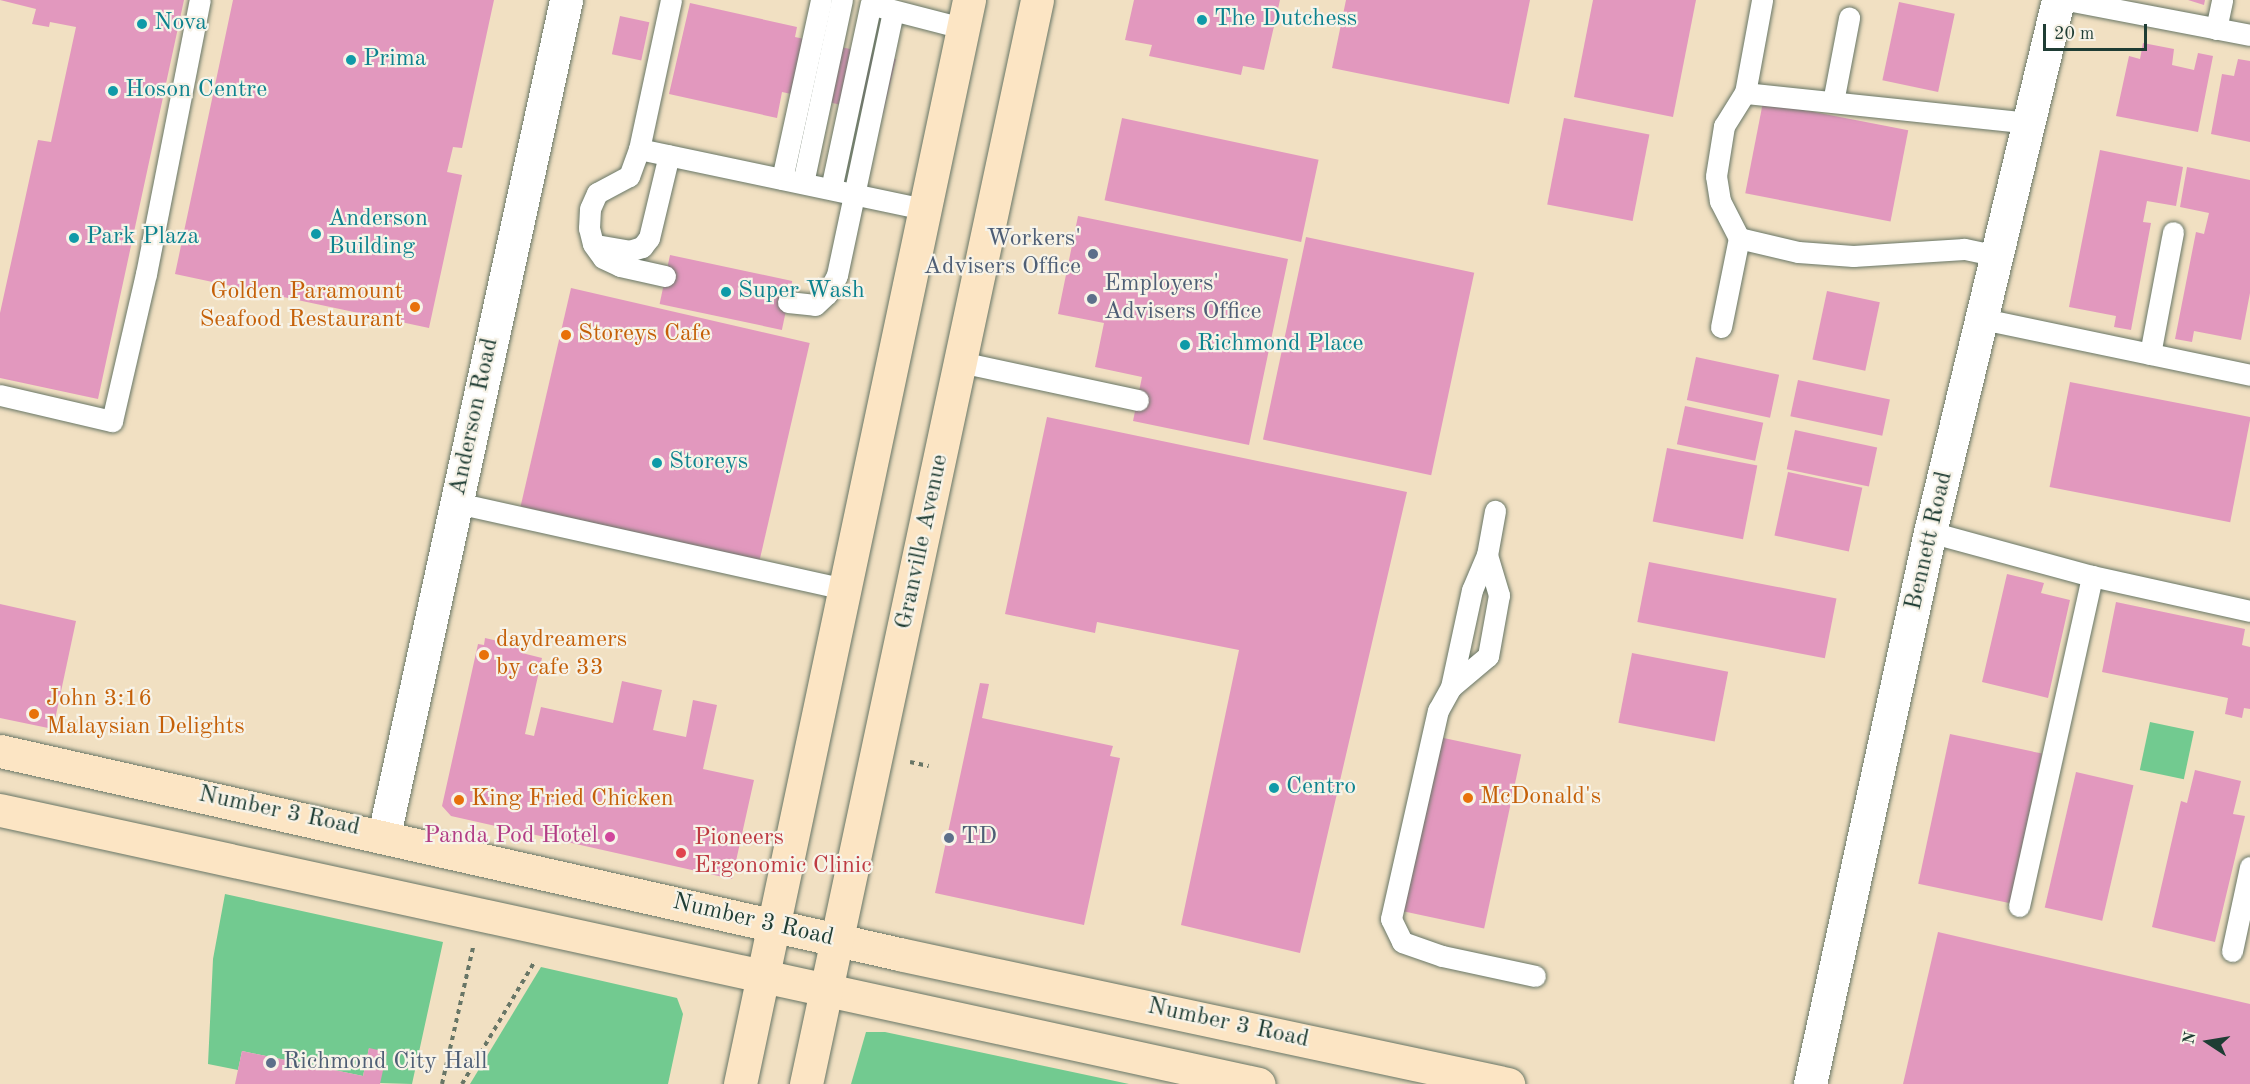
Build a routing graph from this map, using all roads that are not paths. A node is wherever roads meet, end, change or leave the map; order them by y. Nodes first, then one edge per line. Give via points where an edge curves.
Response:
1 (200, 0) edge
2 (566, 0) edge
3 (671, 0) edge
4 (821, 0) edge
5 (842, 0) edge
6 (1037, 0) edge
7 (1762, 0) edge
8 (2058, 0) edge
9 (2067, 0) edge
10 (2222, 0) edge
11 (869, 1) edge
12 (893, 12) junction
13 (966, 14) edge
14 (1849, 18) dead end
15 (2216, 29) junction
16 (2250, 35) edge
17 (1745, 93) junction
18 (1833, 102) junction
19 (2030, 123) junction
20 (639, 149) junction
21 (669, 156) junction
22 (793, 181) junction
23 (831, 189) junction
24 (854, 194) junction
25 (923, 209) junction
26 (2173, 232) dead end
27 (1739, 238) junction
28 (593, 244) junction
29 (1998, 256) junction
30 (665, 276) dead end
31 (788, 303) dead end
32 (1983, 319) junction
33 (1721, 327) dead end
34 (2150, 354) junction
35 (960, 362) junction
36 (2250, 375) edge
37 (0, 395) edge
38 (1138, 400) dead end
39 (456, 503) junction
40 (1495, 511) dead end
41 (1930, 532) junction
42 (1487, 555) junction
43 (2092, 576) junction
44 (845, 589) junction
45 (2250, 611) edge
46 (1451, 687) junction
47 (0, 751) edge
48 (0, 810) edge
49 (384, 835) junction
50 (2250, 867) edge
51 (2019, 906) dead end
52 (773, 926) junction
53 (837, 939) junction
54 (2232, 951) dead end
55 (1535, 976) dead end
56 (763, 977) junction
57 (826, 991) junction
58 (740, 1084) edge
59 (806, 1084) edge
60 (1259, 1084) edge
61 (1508, 1084) edge
62 (1810, 1084) edge

1 - 37 lane via 146,274 112,421
2 - 39 street, Anderson Road
3 - 20 lane
4 - 22 lane
5 - 22 lane
6 - 35 main road, Granville Avenue
7 - 17 lane
8 - 19 street, Bennett Road
9 - 15 lane
10 - 15 lane
11 - 12 lane
11 - 23 lane
12 - 13 lane
12 - 24 lane
13 - 25 main road
14 - 18 lane
15 - 16 lane
17 - 18 lane
17 - 27 lane via 1724,126 1716,176 1720,201
18 - 19 lane
19 - 29 street, Bennett Road
20 - 21 lane
20 - 28 lane via 629,176 597,193 588,228
21 - 22 lane
21 - 28 lane via 654,227 642,247 614,251
22 - 23 lane
23 - 24 lane
24 - 25 lane
24 - 31 lane via 837,275 828,294 815,305
25 - 44 main road
26 - 34 lane
27 - 29 lane via 1820,254 1853,256 1964,249
27 - 33 lane
28 - 30 lane via 603,258 620,266
29 - 32 street, Bennett Road
32 - 34 lane
32 - 41 street, Bennett Road
34 - 36 lane
35 - 38 lane
35 - 53 main road, Granville Avenue
39 - 44 lane
39 - 49 street, Anderson Road
40 - 42 lane
41 - 43 lane
41 - 62 street, Bennett Road
42 - 46 lane via 1472,590
42 - 46 lane via 1499,595 1488,656
43 - 45 lane
43 - 51 lane
44 - 52 main road
46 - 55 lane via 1438,710 1391,919 1402,942 1442,956
47 - 49 main road, Number 3 Road
48 - 56 main road
49 - 52 main road, Number 3 Road
50 - 54 lane
52 - 53 main road, Number 3 Road
52 - 56 main road
53 - 57 main road, Granville Avenue
53 - 61 main road, Number 3 Road
56 - 57 main road
56 - 58 main road
57 - 59 main road, Granville Avenue
57 - 60 main road

